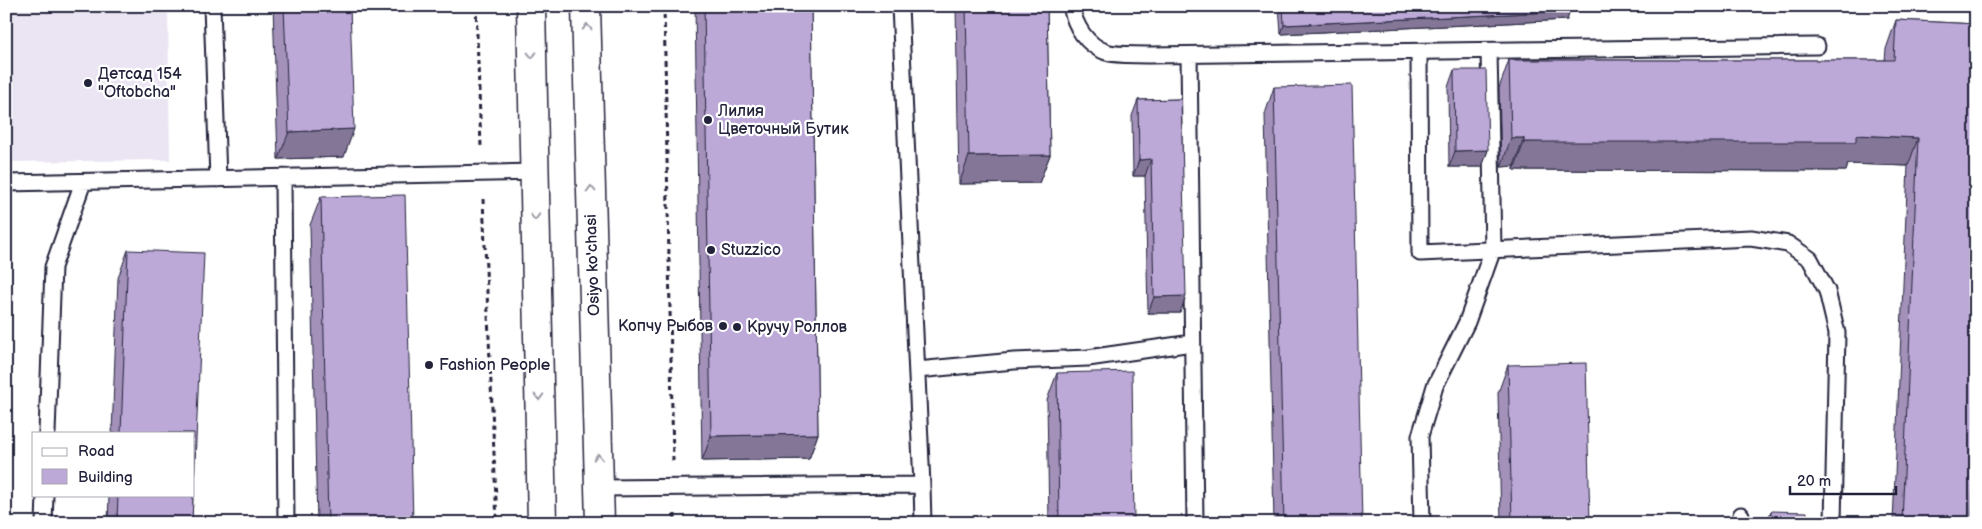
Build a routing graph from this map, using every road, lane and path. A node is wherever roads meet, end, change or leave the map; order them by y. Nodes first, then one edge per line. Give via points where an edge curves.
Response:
1 (212, 6) edge
2 (476, 6) edge
3 (531, 6) edge
4 (586, 6) edge
5 (664, 6) edge
6 (900, 6) edge
7 (1072, 6) edge
8 (1817, 46) dead end
9 (1489, 50) junction
10 (1419, 52) junction
11 (1188, 55) junction
12 (534, 172) junction
13 (482, 173) junction
14 (283, 178) junction
15 (218, 179) junction
16 (83, 182) junction
17 (6, 183) edge
18 (1493, 249) junction
19 (1192, 343) junction
20 (917, 370) junction
21 (47, 432) edge
22 (922, 485) junction
23 (599, 488) junction
24 (673, 488) junction
25 (45, 496) edge
26 (44, 523) edge
27 (286, 523) edge
28 (497, 523) edge
29 (542, 523) edge
30 (600, 523) edge
31 (675, 523) edge
32 (923, 523) edge
33 (1195, 523) edge
34 (1422, 523) edge
35 (1833, 523) edge

1 - 15 lane
2 - 13 path
3 -> 12 main road
23 -> 4 main road, Osiyo ko'chasi
5 - 24 path
6 - 20 lane
7 - 11 lane via 1074,21 1085,38 1106,52
8 - 9 lane
9 - 10 lane
9 - 18 lane
10 - 11 lane
10 - 18 lane via 1420,253
11 - 19 lane
12 - 13 lane
12 -> 29 main road
13 - 14 lane
13 - 28 path
14 - 15 lane
14 - 27 lane
15 - 16 lane
16 - 17 lane
16 - 21 lane via 53,267
18 - 34 lane via 1467,322 1435,386 1420,436
18 - 35 lane via 1751,238 1788,244 1810,259 1827,291 1837,333
19 - 20 lane via 1088,358
19 - 33 lane
20 - 22 lane
22 - 24 lane
22 - 32 lane
23 - 24 lane
23 - 30 main road, Osiyo ko'chasi
24 - 31 path
25 - 26 lane

